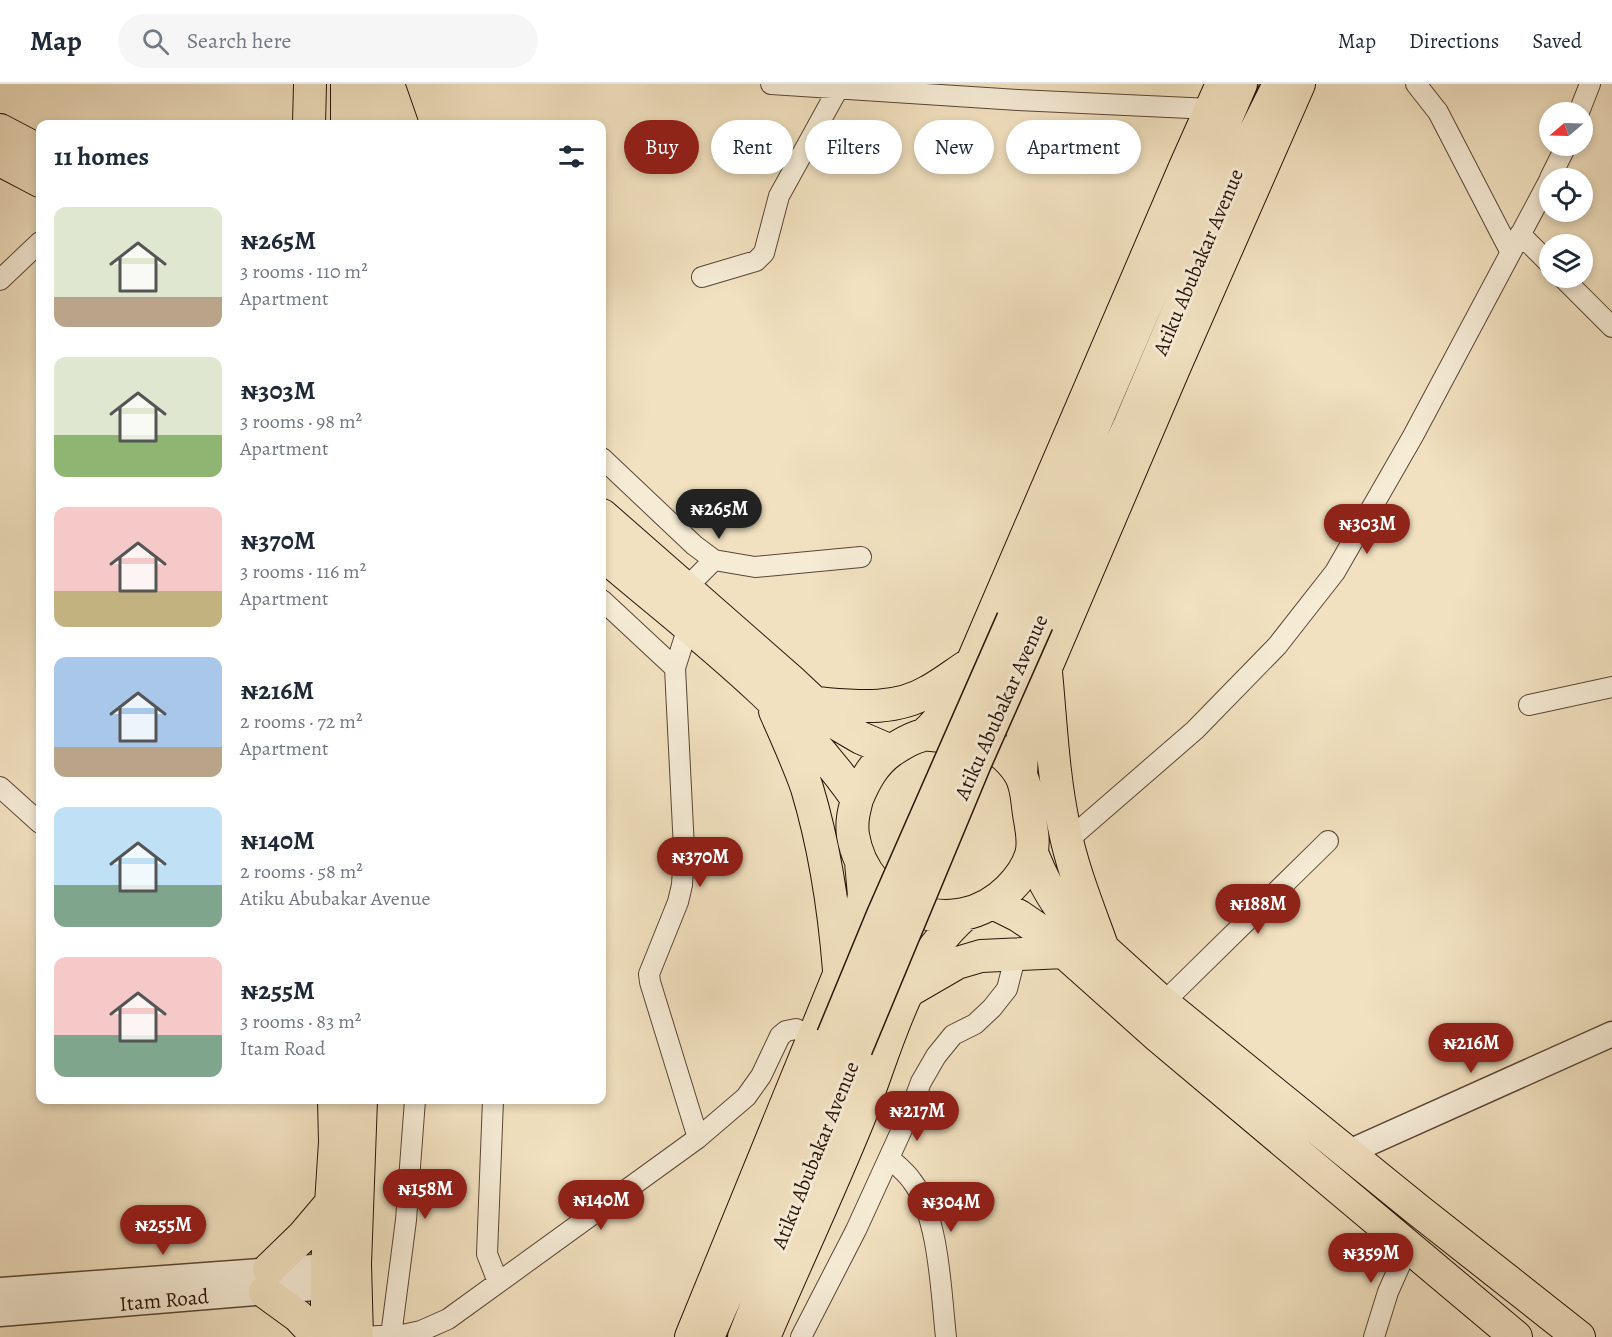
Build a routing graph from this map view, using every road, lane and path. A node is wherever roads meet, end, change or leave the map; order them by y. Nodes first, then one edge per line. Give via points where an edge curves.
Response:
1 (310, 84) edge
2 (327, 84) edge
3 (347, 84) edge
4 (375, 84) edge
5 (388, 84) edge
6 (782, 84) edge
7 (1242, 84) edge
8 (1278, 84) edge
9 (1299, 84) edge
10 (1416, 84) edge
11 (1590, 84) edge
12 (838, 89) junction
13 (1216, 97) edge
14 (1584, 102) edge
15 (309, 120) edge
16 (327, 120) edge
17 (347, 120) edge
18 (375, 120) edge
19 (401, 120) edge
20 (0, 130) edge
21 (36, 149) edge
22 (0, 160) edge
23 (36, 179) edge
24 (1539, 199) edge
25 (1515, 243) junction
26 (36, 246) edge
27 (1539, 257) edge
28 (702, 277) dead end
29 (0, 280) edge
30 (1573, 288) edge
31 (1612, 327) edge
32 (606, 462) edge
33 (606, 519) edge
34 (606, 557) edge
35 (861, 557) dead end
36 (714, 560) junction
37 (686, 588) junction
38 (606, 604) edge
39 (1025, 621) junction
40 (688, 627) junction
41 (972, 662) junction
42 (675, 668) junction
43 (1045, 669) junction
44 (1612, 687) edge
45 (770, 699) junction
46 (815, 703) junction
47 (1528, 705) dead end
48 (924, 735) junction
49 (891, 751) junction
50 (1021, 775) junction
51 (0, 787) edge
52 (857, 799) junction
53 (36, 819) edge
54 (1067, 841) junction
55 (1328, 842) dead end
56 (1032, 853) junction
57 (860, 859) junction
58 (979, 909) junction
59 (1102, 946) junction
60 (1064, 952) junction
61 (1017, 954) junction
62 (840, 973) junction
63 (906, 993) junction
64 (1163, 1003) junction
65 (1612, 1034) edge
66 (834, 1040) junction
67 (324, 1104) edge
68 (335, 1104) edge
69 (360, 1104) edge
70 (370, 1104) edge
71 (415, 1104) edge
72 (493, 1104) edge
73 (698, 1138) junction
74 (347, 1140) junction
75 (1347, 1153) junction
76 (889, 1158) junction
77 (330, 1204) junction
78 (1408, 1247) junction
79 (327, 1276) junction
80 (267, 1281) junction
81 (498, 1282) junction
82 (0, 1290) edge
83 (0, 1314) edge
84 (391, 1336) edge
85 (318, 1337) edge
86 (327, 1337) edge
87 (357, 1337) edge
88 (691, 1337) edge
89 (709, 1337) edge
90 (743, 1337) edge
91 (764, 1337) edge
92 (801, 1337) edge
93 (946, 1337) edge
94 (1374, 1337) edge
95 (1516, 1337) edge
96 (1579, 1337) edge

1 - 15 highway
2 - 16 highway
3 - 17 highway
4 - 18 highway
5 - 19 highway
6 - 12 street
7 - 39 main road, Atiku Abubakar Avenue via 1102,412
8 - 39 main road, Atiku Abubakar Avenue via 1250,140 1129,424
9 - 43 highway
10 - 25 street via 1438,112
11 - 14 street
12 - 13 street via 1007,100
12 - 28 street via 779,196 764,253 756,261
13 - 41 highway
20 - 21 highway
22 - 23 highway
24 - 25 street
25 - 27 street
25 - 54 street via 1413,436 1335,572 1277,646 1203,721
26 - 29 street
30 - 31 street
32 - 36 street
33 - 37 highway
34 - 40 highway
35 - 36 street via 755,567
36 - 37 street
37 - 46 highway
38 - 42 street
39 - 66 main road, Atiku Abubakar Avenue, bridge via 976,763
40 - 42 street
40 - 45 highway
41 - 46 highway via 929,692 902,702 867,706
41 - 48 highway via 951,706
42 - 73 street via 684,849 682,885 650,982
43 - 50 highway via 1023,730
43 - 54 highway via 1056,784
44 - 47 street
45 - 52 highway via 810,738
45 - 62 highway via 806,787 818,830 831,887
46 - 49 highway via 849,732
48 - 49 highway
48 - 50 highway via 970,737 985,742
49 - 52 highway via 876,765
50 - 56 highway via 1027,796
51 - 53 street
52 - 57 highway via 853,834
54 - 59 highway
55 - 64 street
56 - 58 highway via 1017,881
56 - 59 highway via 1053,899
57 - 58 highway via 876,885 900,905 945,916
57 - 62 highway via 864,878 862,913
58 - 60 highway via 1019,916
58 - 63 highway via 940,938
59 - 64 highway
60 - 61 highway
60 - 78 highway
61 - 63 highway via 981,956 957,963
61 - 76 street via 1007,989 992,1008 975,1024 953,1035 936,1056
62 - 66 highway
63 - 91 highway via 859,1118
64 - 75 highway
65 - 75 street
66 - 73 street via 796,1029 786,1031 746,1096
66 - 88 highway
66 - 89 main road, Atiku Abubakar Avenue
66 - 90 main road, Atiku Abubakar Avenue
67 - 74 highway
68 - 74 highway
69 - 74 highway
70 - 74 highway
71 - 84 street via 406,1220
72 - 81 street via 487,1254
73 - 81 street
74 - 77 highway
74 - 87 highway
75 - 96 highway
76 - 92 street
76 - 93 street via 912,1180 927,1208
77 - 79 highway
77 - 80 highway
78 - 94 street
78 - 95 highway
79 - 80 street, Itam Road
79 - 86 highway
80 - 82 street, Itam Road
80 - 83 street, Itam Road
80 - 85 highway
81 - 84 street via 448,1319 422,1331
84 - 87 street

